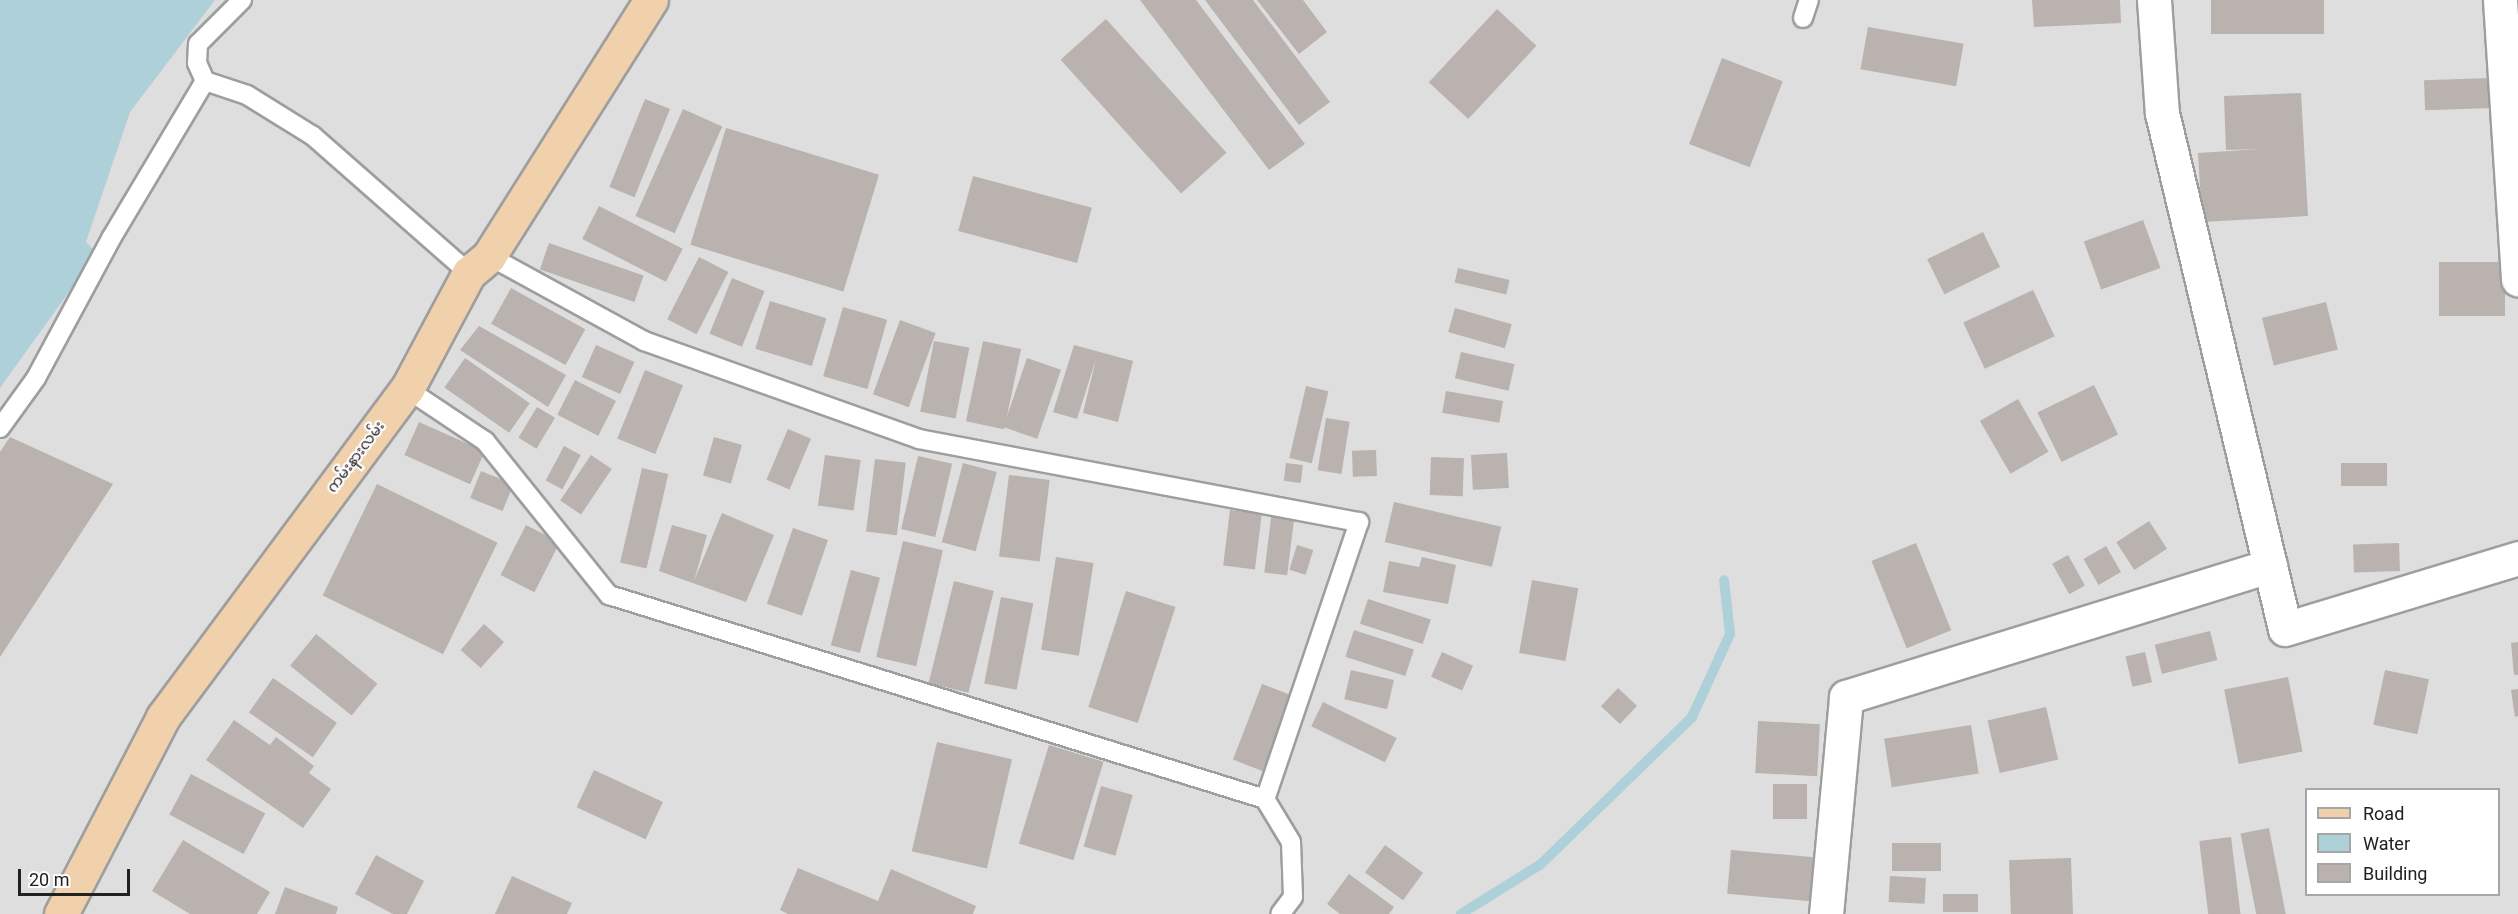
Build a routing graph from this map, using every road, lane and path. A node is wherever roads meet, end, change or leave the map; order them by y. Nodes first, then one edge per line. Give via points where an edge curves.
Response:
1 (242, 0) edge
2 (651, 0) edge
3 (2154, 0) edge
4 (2500, 0) edge
5 (205, 81) junction
6 (479, 265) junction
7 (2518, 279) edge
8 (406, 390) junction
9 (0, 428) edge
10 (2518, 558) edge
11 (2270, 566) junction
12 (1265, 799) junction
13 (61, 914) edge
14 (1280, 914) edge
15 (1826, 914) edge

1 - 5 lane via 198,44 197,63
2 - 6 main road, ကမ်းနားလမ်း
3 - 11 street via 2162,112
4 - 7 street
5 - 6 lane via 247,94 313,136
5 - 9 lane via 112,237 36,378
6 - 8 main road, ကမ်းနားလမ်း
6 - 12 lane via 645,341 920,439 1359,522
8 - 12 lane via 485,441 609,595
8 - 13 main road, ကမ်းနားလမ်း via 163,717
10 - 11 street via 2285,629
11 - 15 street via 1846,697
12 - 14 lane via 1291,842 1293,897

